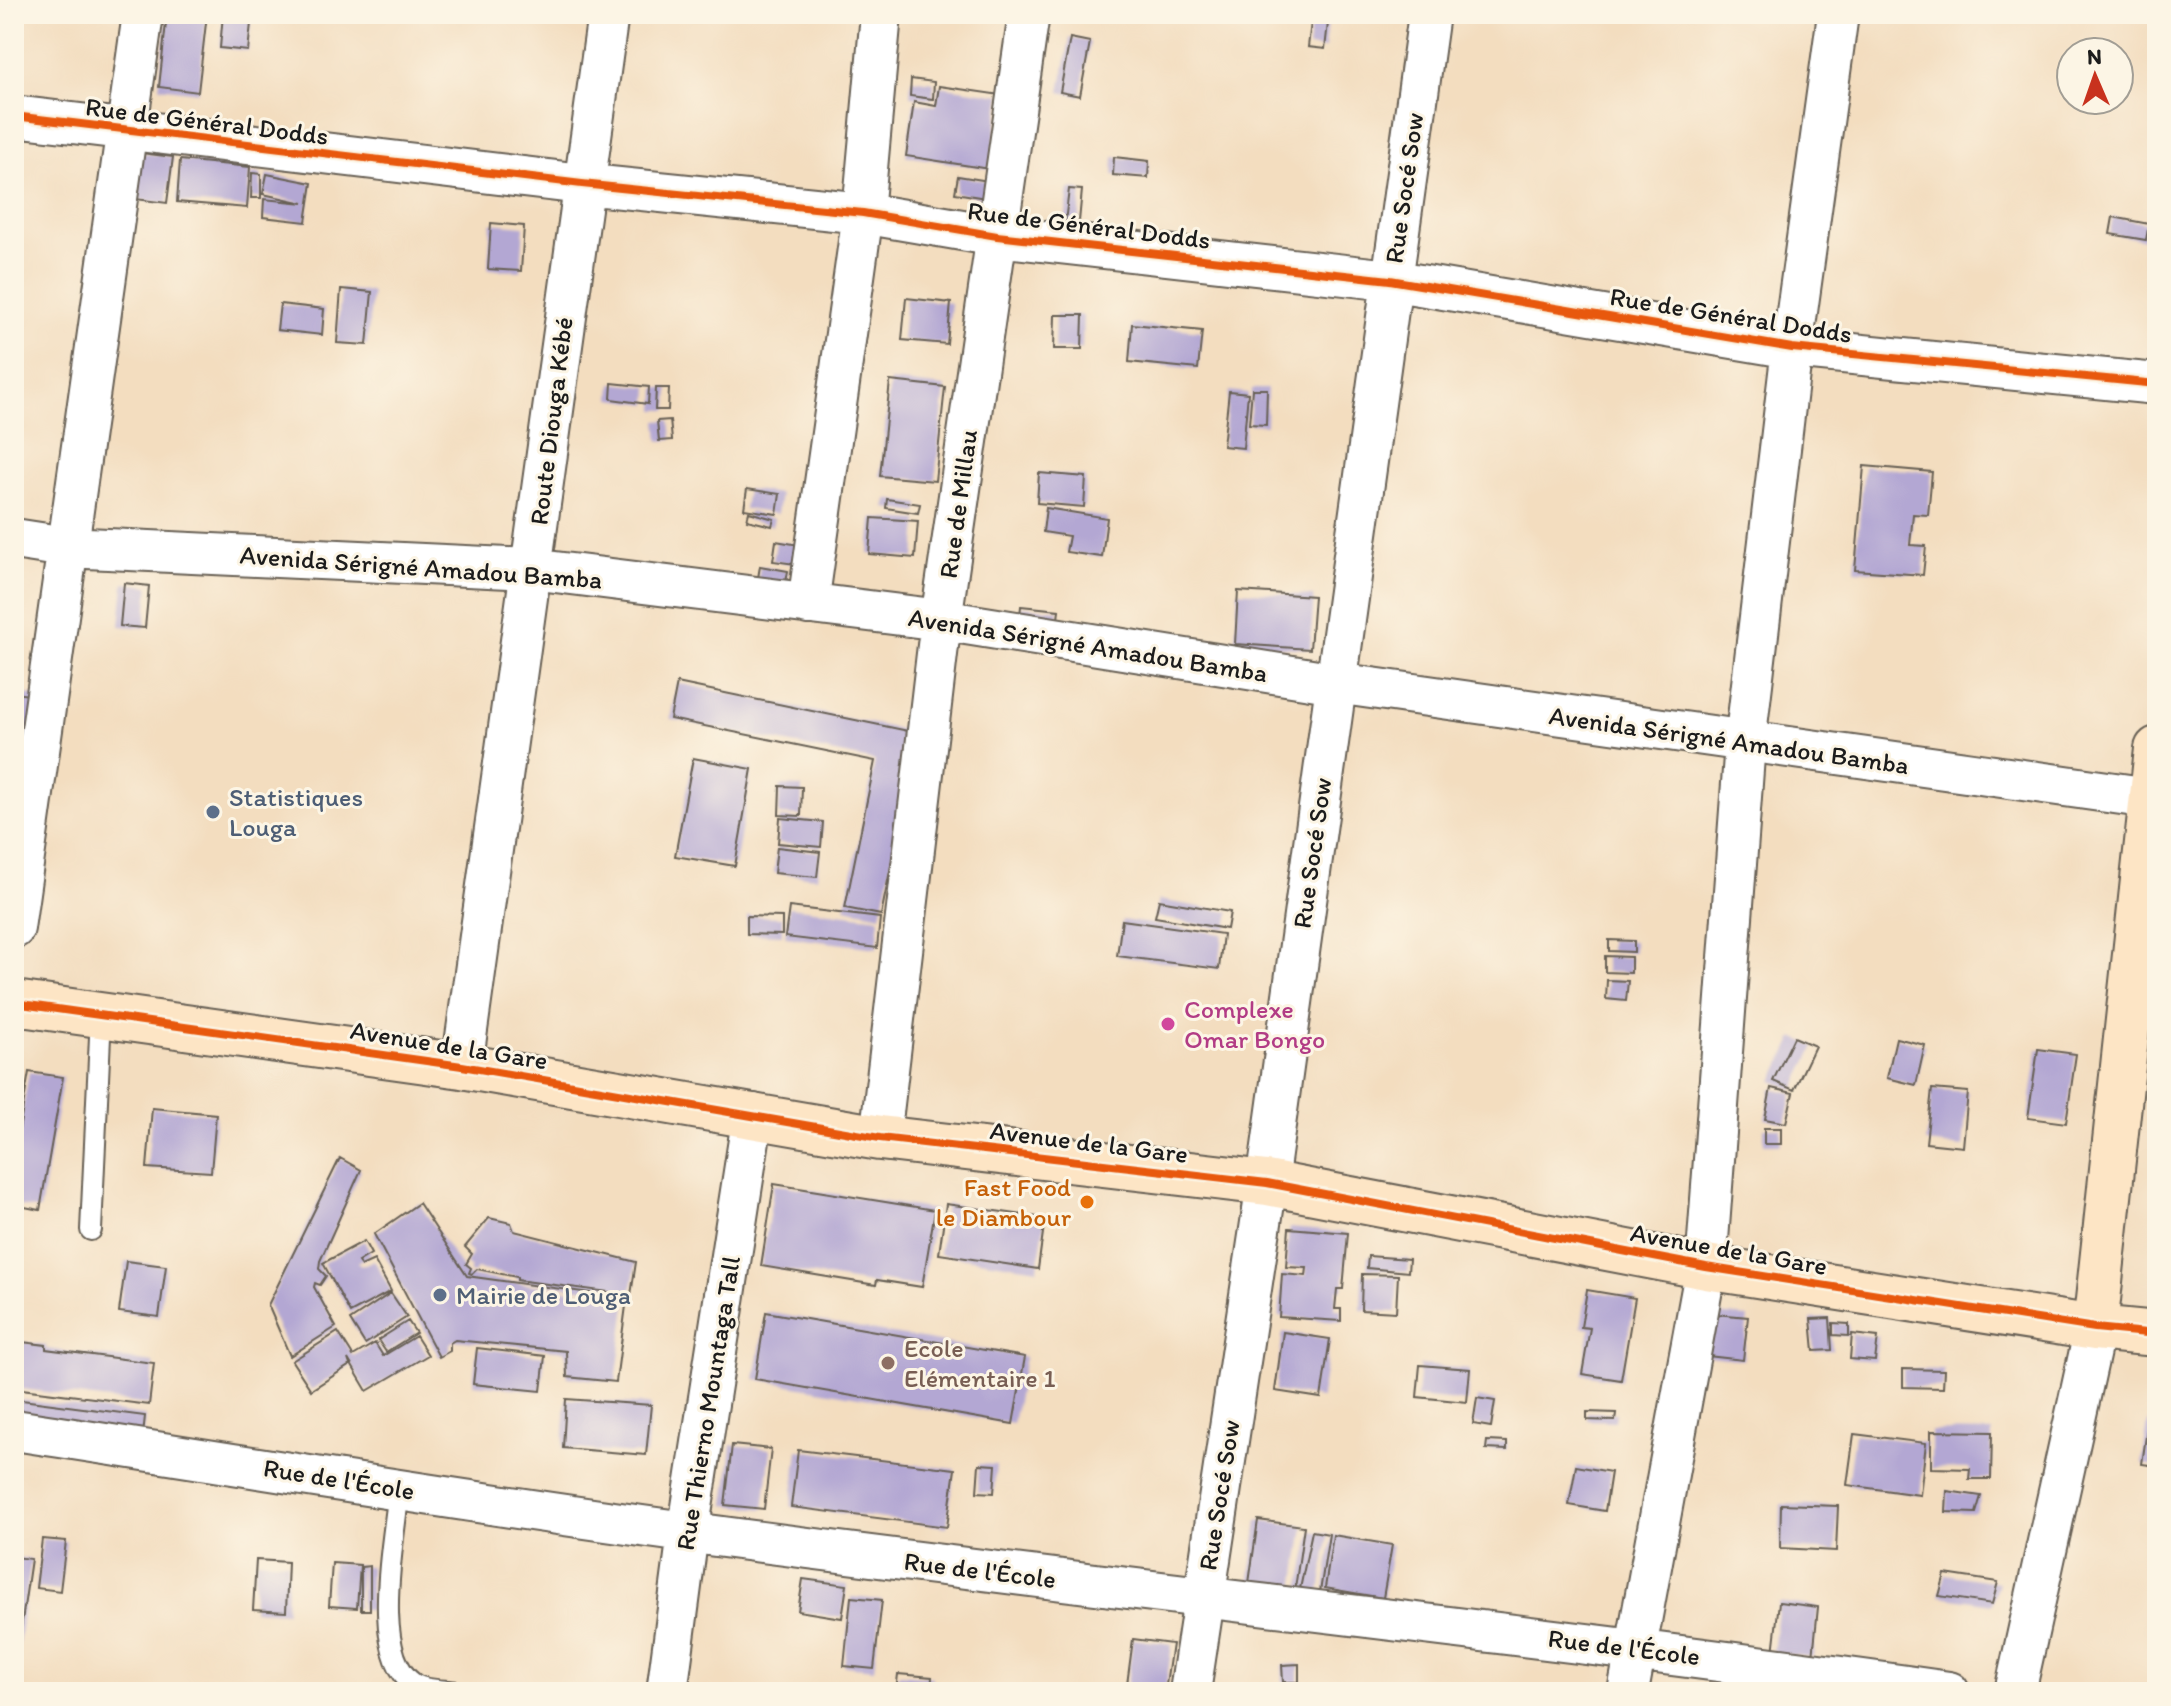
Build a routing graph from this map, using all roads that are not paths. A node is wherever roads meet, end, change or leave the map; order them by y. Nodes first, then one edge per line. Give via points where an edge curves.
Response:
1 (143, 14) edge
2 (608, 14) edge
3 (881, 14) edge
4 (1029, 14) edge
5 (1429, 14) edge
6 (1838, 14) edge
7 (14, 116) edge
8 (125, 132) junction
9 (582, 184) junction
10 (863, 213) junction
11 (997, 236) junction
12 (1390, 280) junction
13 (1792, 348) junction
14 (2157, 384) edge
15 (14, 539) edge
16 (66, 547) junction
17 (531, 569) junction
18 (808, 604) junction
19 (941, 620) junction
20 (1336, 683) junction
21 (1745, 743) junction
22 (2157, 749) edge
23 (2154, 798) edge
24 (14, 928) edge
25 (14, 1003) edge
26 (101, 1015) junction
27 (462, 1066) junction
28 (753, 1114) junction
29 (880, 1138) junction
30 (1267, 1183) junction
31 (91, 1230) dead end
32 (1706, 1267) junction
33 (2095, 1328) junction
34 (2157, 1334) edge
35 (14, 1430) edge
36 (399, 1488) junction
37 (688, 1533) junction
38 (1203, 1599) junction
39 (1634, 1647) junction
40 (457, 1692) edge
41 (667, 1692) edge
42 (1190, 1692) edge
43 (1628, 1692) edge
44 (1949, 1692) edge
45 (2015, 1692) edge

1 - 8 street
2 - 9 street, Route Diouga Kébé
3 - 10 street
4 - 11 street, Rue de Millau
5 - 12 street, Rue Socé Sow
6 - 13 street
7 - 8 street, Rue de Général Dodds
8 - 9 street, Rue de Général Dodds
8 - 16 street
9 - 10 street, Rue de Général Dodds
9 - 17 street, Route Diouga Kébé
10 - 11 street, Rue de Général Dodds
10 - 18 street
11 - 12 street, Rue de Général Dodds
11 - 19 street, Rue de Millau
12 - 13 street, Rue de Général Dodds
12 - 20 street, Rue Socé Sow
13 - 14 street, Rue de Général Dodds
13 - 21 street
15 - 16 street, Avenida Sérigné Amadou Bamba
16 - 17 street, Avenida Sérigné Amadou Bamba
16 - 24 street
17 - 18 street, Avenida Sérigné Amadou Bamba
17 - 27 street, Route Diouga Kébé
18 - 19 street, Avenida Sérigné Amadou Bamba
19 - 20 street, Avenida Sérigné Amadou Bamba
19 - 29 street, Rue de Millau
20 - 21 street, Avenida Sérigné Amadou Bamba
20 - 30 street, Rue Socé Sow
21 - 23 street, Avenida Sérigné Amadou Bamba
21 - 32 street
22 - 23 street
23 - 33 street
25 - 26 street, Avenue de la Gare
26 - 27 street, Avenue de la Gare
26 - 31 lane
27 - 28 street, Avenue de la Gare
28 - 29 street, Avenue de la Gare
28 - 37 street, Rue Thierno Mountaga Tall
29 - 30 street, Avenue de la Gare
30 - 32 street, Avenue de la Gare
30 - 38 street, Rue Socé Sow
32 - 33 street, Avenue de la Gare
32 - 39 street
33 - 34 street, Avenue de la Gare
33 - 45 street
35 - 36 street, Rue de l'École
36 - 37 street, Rue de l'École
36 - 40 lane via 387,1633 395,1663 415,1686
37 - 38 street, Rue de l'École
37 - 41 street, Rue Thierno Mountaga Tall
38 - 39 street, Rue de l'École
38 - 42 street, Rue Socé Sow
39 - 43 street
39 - 44 street, Rue de l'École

